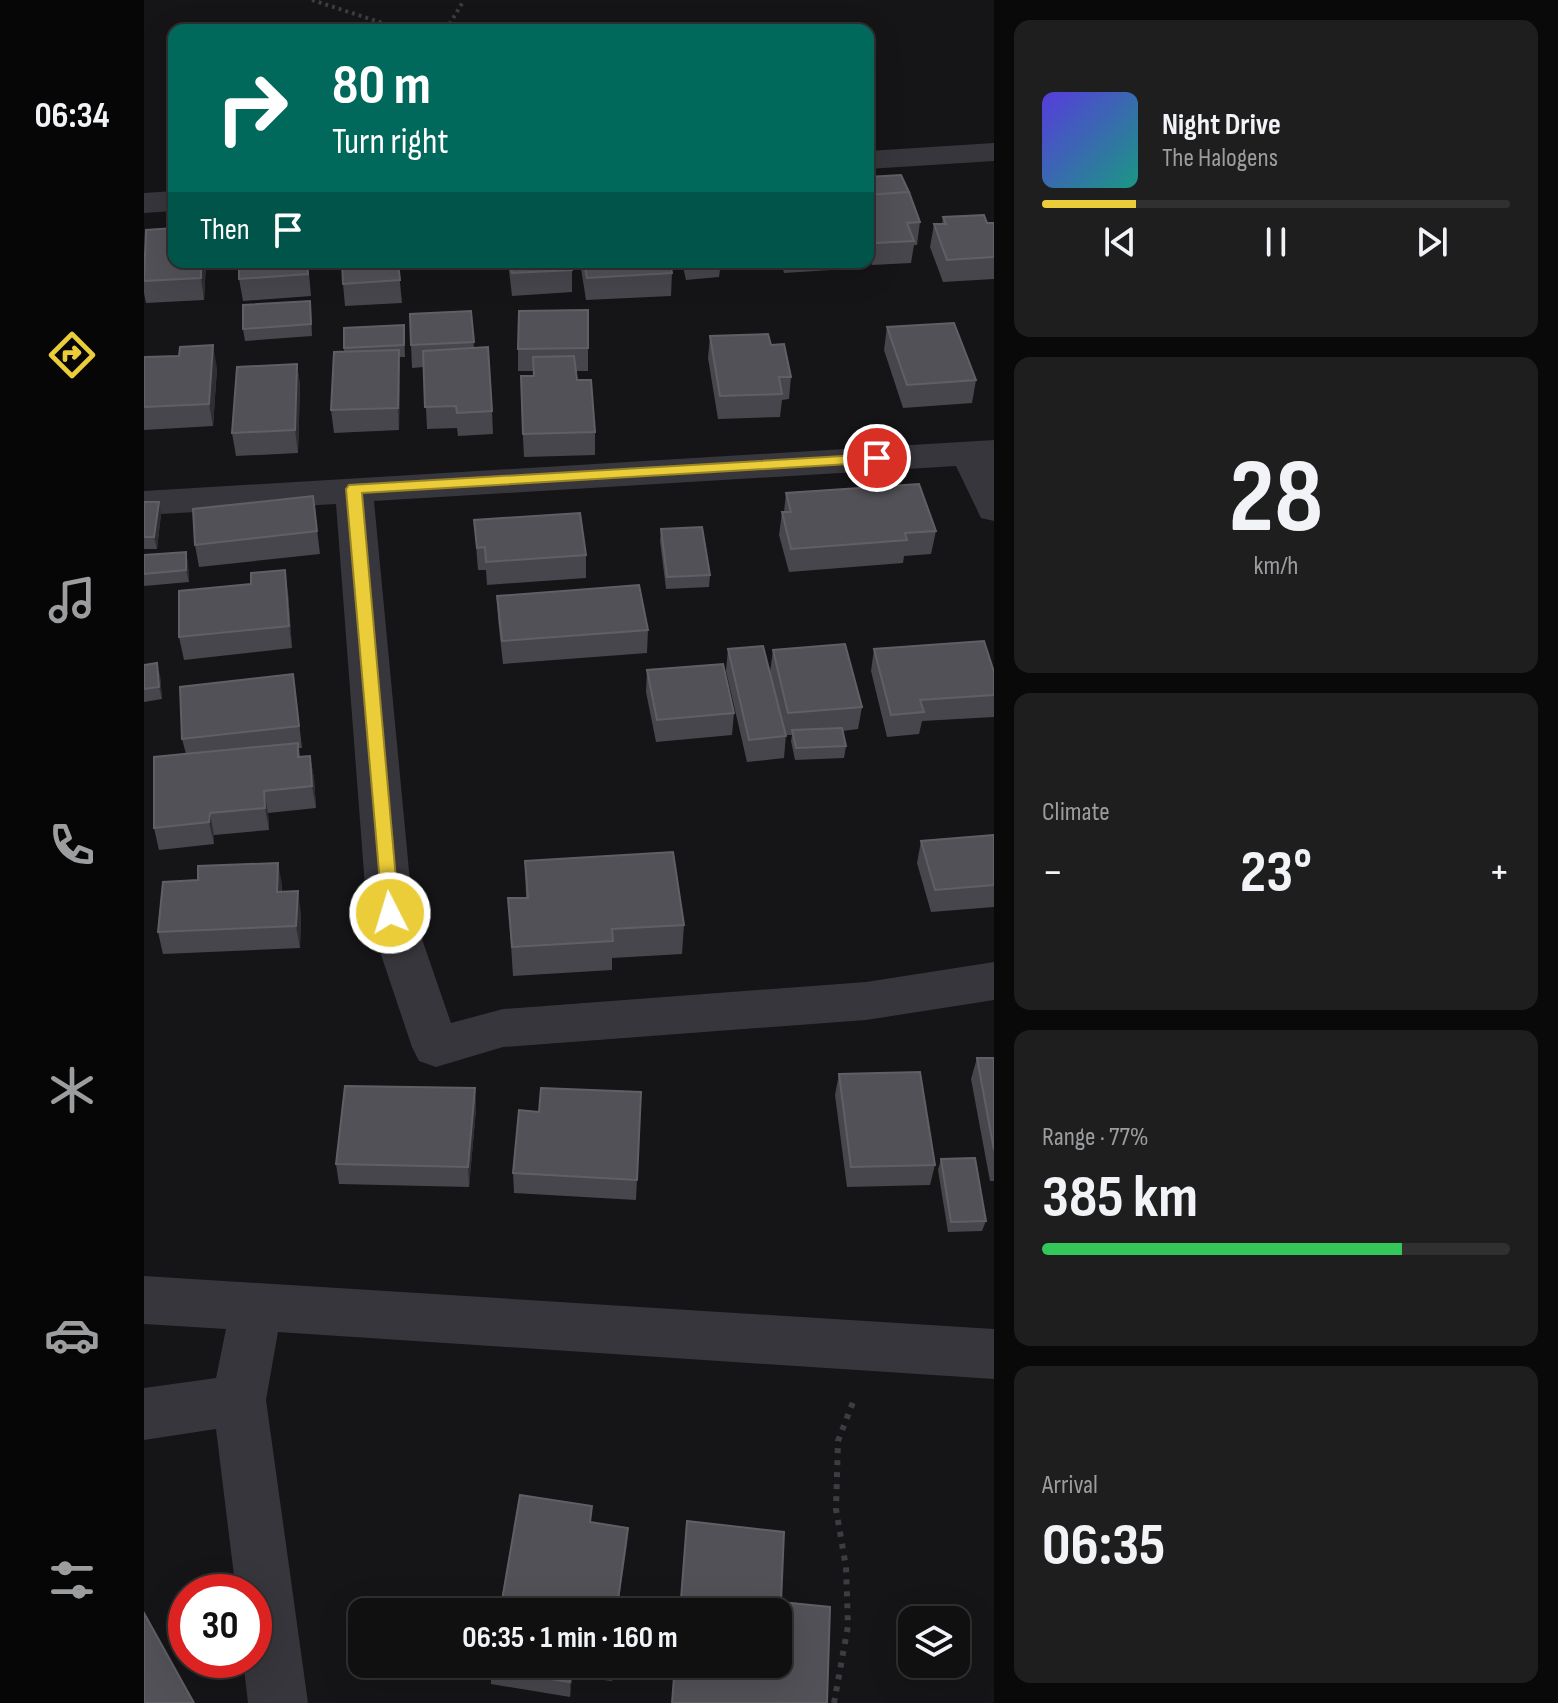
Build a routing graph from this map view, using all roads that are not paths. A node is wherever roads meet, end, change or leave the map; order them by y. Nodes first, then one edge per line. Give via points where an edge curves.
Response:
1 (994, 152) edge
2 (874, 160) edge
3 (168, 201) edge
4 (144, 203) edge
5 (982, 452) edge
6 (354, 489) junction
7 (144, 503) edge
8 (994, 509) edge
9 (994, 981) edge
10 (144, 1300) edge
11 (256, 1307) junction
12 (994, 1354) edge
13 (239, 1400) junction
14 (144, 1414) edge
15 (278, 1703) edge

1 - 2 street
3 - 4 street
5 - 6 street
5 - 8 street
6 - 7 street
6 - 9 street via 390,913 436,1047 503,1028 866,1001
10 - 11 street
11 - 12 street
11 - 13 street
13 - 14 street
13 - 15 street

